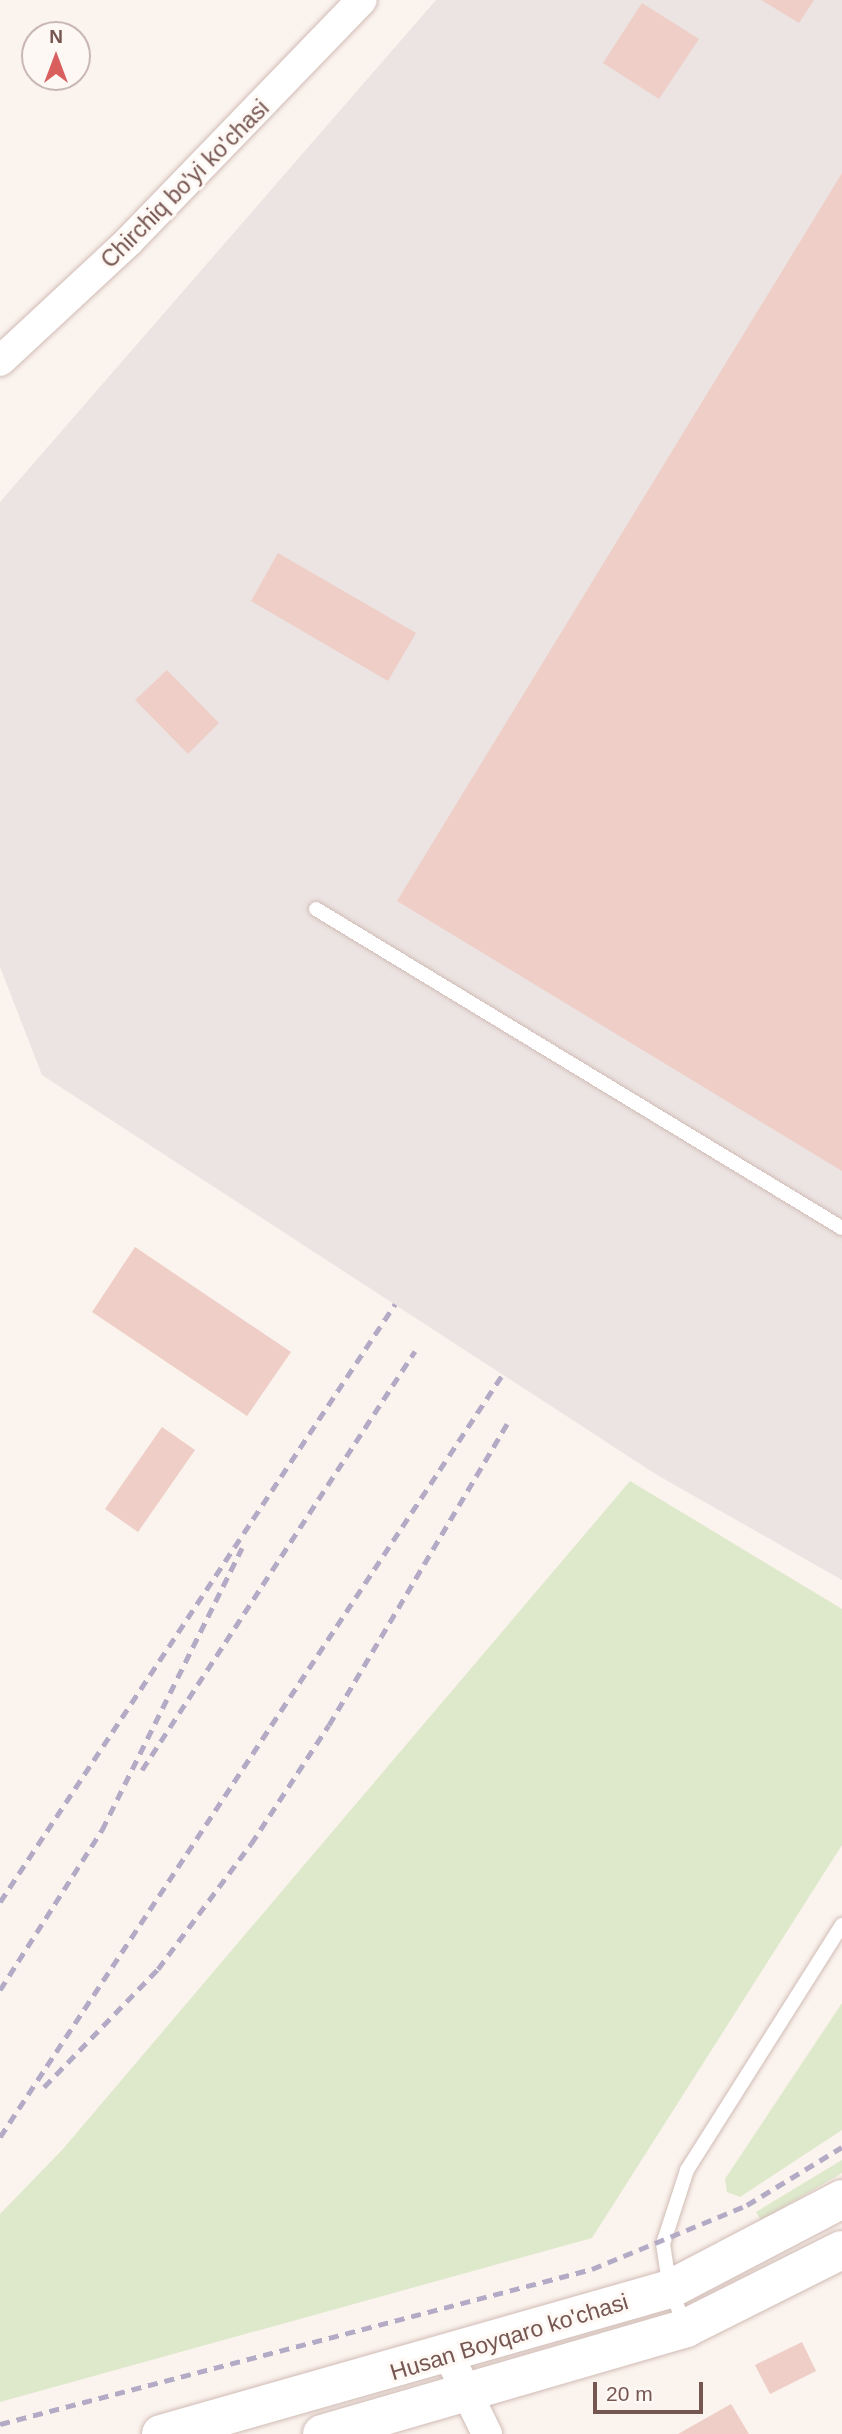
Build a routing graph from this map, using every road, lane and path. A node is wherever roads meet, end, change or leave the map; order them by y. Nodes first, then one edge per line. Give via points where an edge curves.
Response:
1 (362, 0) edge
2 (0, 361) edge
3 (316, 909) dead end
4 (842, 1228) edge
5 (842, 1925) edge
6 (842, 2199) edge
7 (842, 2250) edge
8 (670, 2289) junction
9 (686, 2328) junction
10 (449, 2356) junction
11 (464, 2398) junction
12 (161, 2434) edge
13 (325, 2434) edge
14 (487, 2434) edge

1 - 2 street, Chirchiq bo'yi ko'chasi via 129,241
3 - 4 lane
5 - 8 lane via 687,2169 663,2244
6 - 8 main road, Husan Boyqaro ko'chasi
7 - 9 main road, Husan Boyqaro ko'chasi
8 - 9 lane
8 - 10 main road, Husan Boyqaro ko'chasi
9 - 11 main road, Husan Boyqaro ko'chasi
10 - 11 street
10 - 12 main road, Husan Boyqaro ko'chasi
11 - 13 main road, Husan Boyqaro ko'chasi
11 - 14 street

